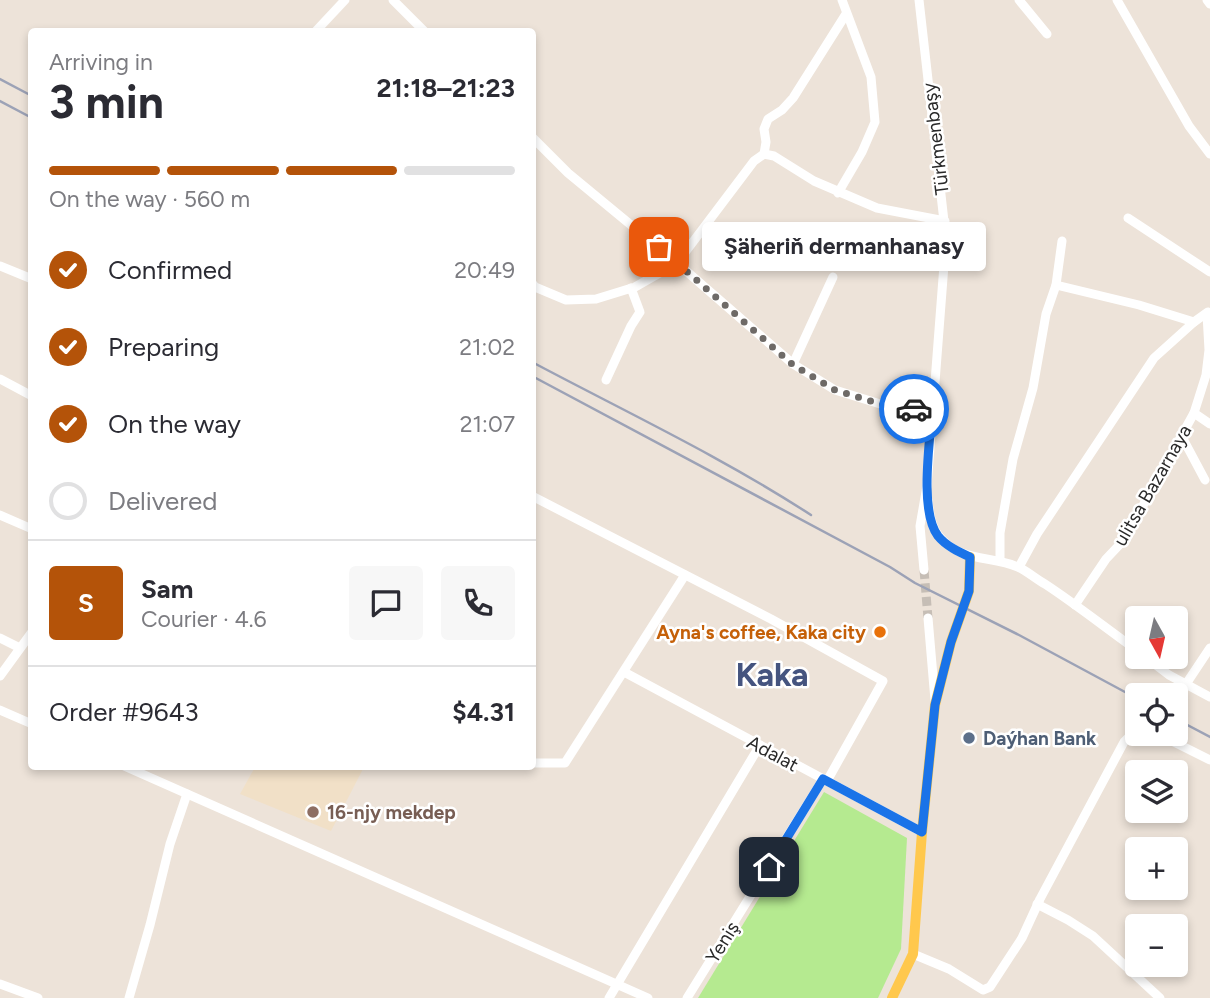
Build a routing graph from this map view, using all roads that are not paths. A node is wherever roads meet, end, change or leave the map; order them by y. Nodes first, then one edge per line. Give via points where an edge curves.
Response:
1 (345, 0) edge
2 (393, 0) edge
3 (842, 0) edge
4 (919, 0) edge
5 (1019, 0) edge
6 (1117, 0) edge
7 (846, 15) junction
8 (319, 28) edge
9 (421, 28) edge
10 (1048, 34) dead end
11 (536, 141) edge
12 (764, 154) junction
13 (1210, 154) edge
14 (838, 193) junction
15 (1128, 218) dead end
16 (945, 221) junction
17 (1062, 241) dead end
18 (677, 262) junction
19 (0, 267) edge
20 (1210, 272) edge
21 (833, 277) dead end
22 (28, 278) edge
23 (1056, 285) junction
24 (536, 286) edge
25 (631, 288) junction
26 (1208, 312) edge
27 (1194, 322) junction
28 (793, 365) junction
29 (0, 379) edge
30 (606, 380) dead end
31 (28, 394) edge
32 (932, 411) junction
33 (1194, 413) junction
34 (1210, 424) edge
35 (1181, 435) junction
36 (1205, 480) dead end
37 (927, 486) junction
38 (536, 498) edge
39 (0, 515) edge
40 (28, 527) edge
41 (970, 557) junction
42 (1000, 561) junction
43 (1019, 567) junction
44 (924, 570) tunnel mouth
45 (685, 575) junction
46 (1075, 605) junction
47 (928, 618) tunnel mouth
48 (28, 637) edge
49 (0, 638) edge
50 (1125, 642) edge
51 (20, 648) junction
52 (1210, 648) edge
53 (1161, 669) edge
54 (624, 672) junction
55 (0, 676) edge
56 (1184, 683) edge
57 (1187, 683) edge
58 (1188, 685) edge
59 (1210, 697) edge
60 (935, 705) junction
61 (0, 710) edge
62 (28, 722) edge
63 (1125, 741) edge
64 (760, 746) junction
65 (1181, 746) edge
66 (1210, 761) edge
67 (536, 763) edge
68 (133, 770) edge
69 (825, 780) junction
70 (187, 794) junction
71 (922, 832) junction
72 (1037, 904) junction
73 (913, 954) junction
74 (0, 984) edge
75 (617, 984) junction
76 (983, 990) junction
77 (38, 998) edge
78 (129, 998) edge
79 (608, 998) edge
80 (648, 998) edge
81 (687, 998) edge
82 (892, 998) edge
83 (993, 998) edge
84 (1160, 998) edge

1 - 8 street
2 - 9 street
3 - 7 street
4 - 16 street, Türkmenbaşy
5 - 10 street
6 - 13 street via 1189,126
7 - 12 street via 793,98 768,119
7 - 14 street via 871,77 874,122
11 - 18 street
12 - 14 street
12 - 18 street via 754,160
14 - 16 street via 877,208
15 - 20 street
16 - 32 street, Türkmenbaşy
17 - 23 street
18 - 25 street
18 - 28 street
19 - 22 street
21 - 28 street
23 - 27 street
23 - 42 street via 1013,459 1000,533
24 - 25 street via 566,300 596,299
25 - 30 street via 640,312
26 - 27 street
26 - 33 street, ulitsa Bazarnaya via 1206,375
27 - 43 street via 1154,358
28 - 32 street via 835,390 890,407
29 - 31 street
32 - 37 street, Türkmenbaşy
33 - 34 street
33 - 35 street, ulitsa Bazarnaya
35 - 36 street
35 - 46 street, ulitsa Bazarnaya via 1124,540
37 - 41 street via 930,516 938,536
37 - 44 street, Türkmenbaşy via 920,526
38 - 45 street
39 - 40 street
41 - 42 street
41 - 60 main road via 969,591
42 - 43 street
43 - 46 street
45 - 54 street
45 - 69 street, Yeniş via 883,681
46 - 50 street
47 - 60 street
48 - 51 street
49 - 51 street
51 - 55 street
52 - 57 street
53 - 56 street
54 - 64 street, Adalat
54 - 67 street via 565,763
58 - 59 street
60 - 71 main road
61 - 62 street
63 - 72 street
64 - 69 street, Adalat
64 - 75 street
65 - 66 street
68 - 70 street
69 - 71 street, Adalat
69 - 81 street, Yeniş
70 - 75 street
70 - 78 street
71 - 73 main road
72 - 76 street via 1022,938 990,987
72 - 84 street via 1093,936
73 - 76 street
73 - 82 main road
74 - 77 street
75 - 79 street
75 - 80 street
76 - 83 street

